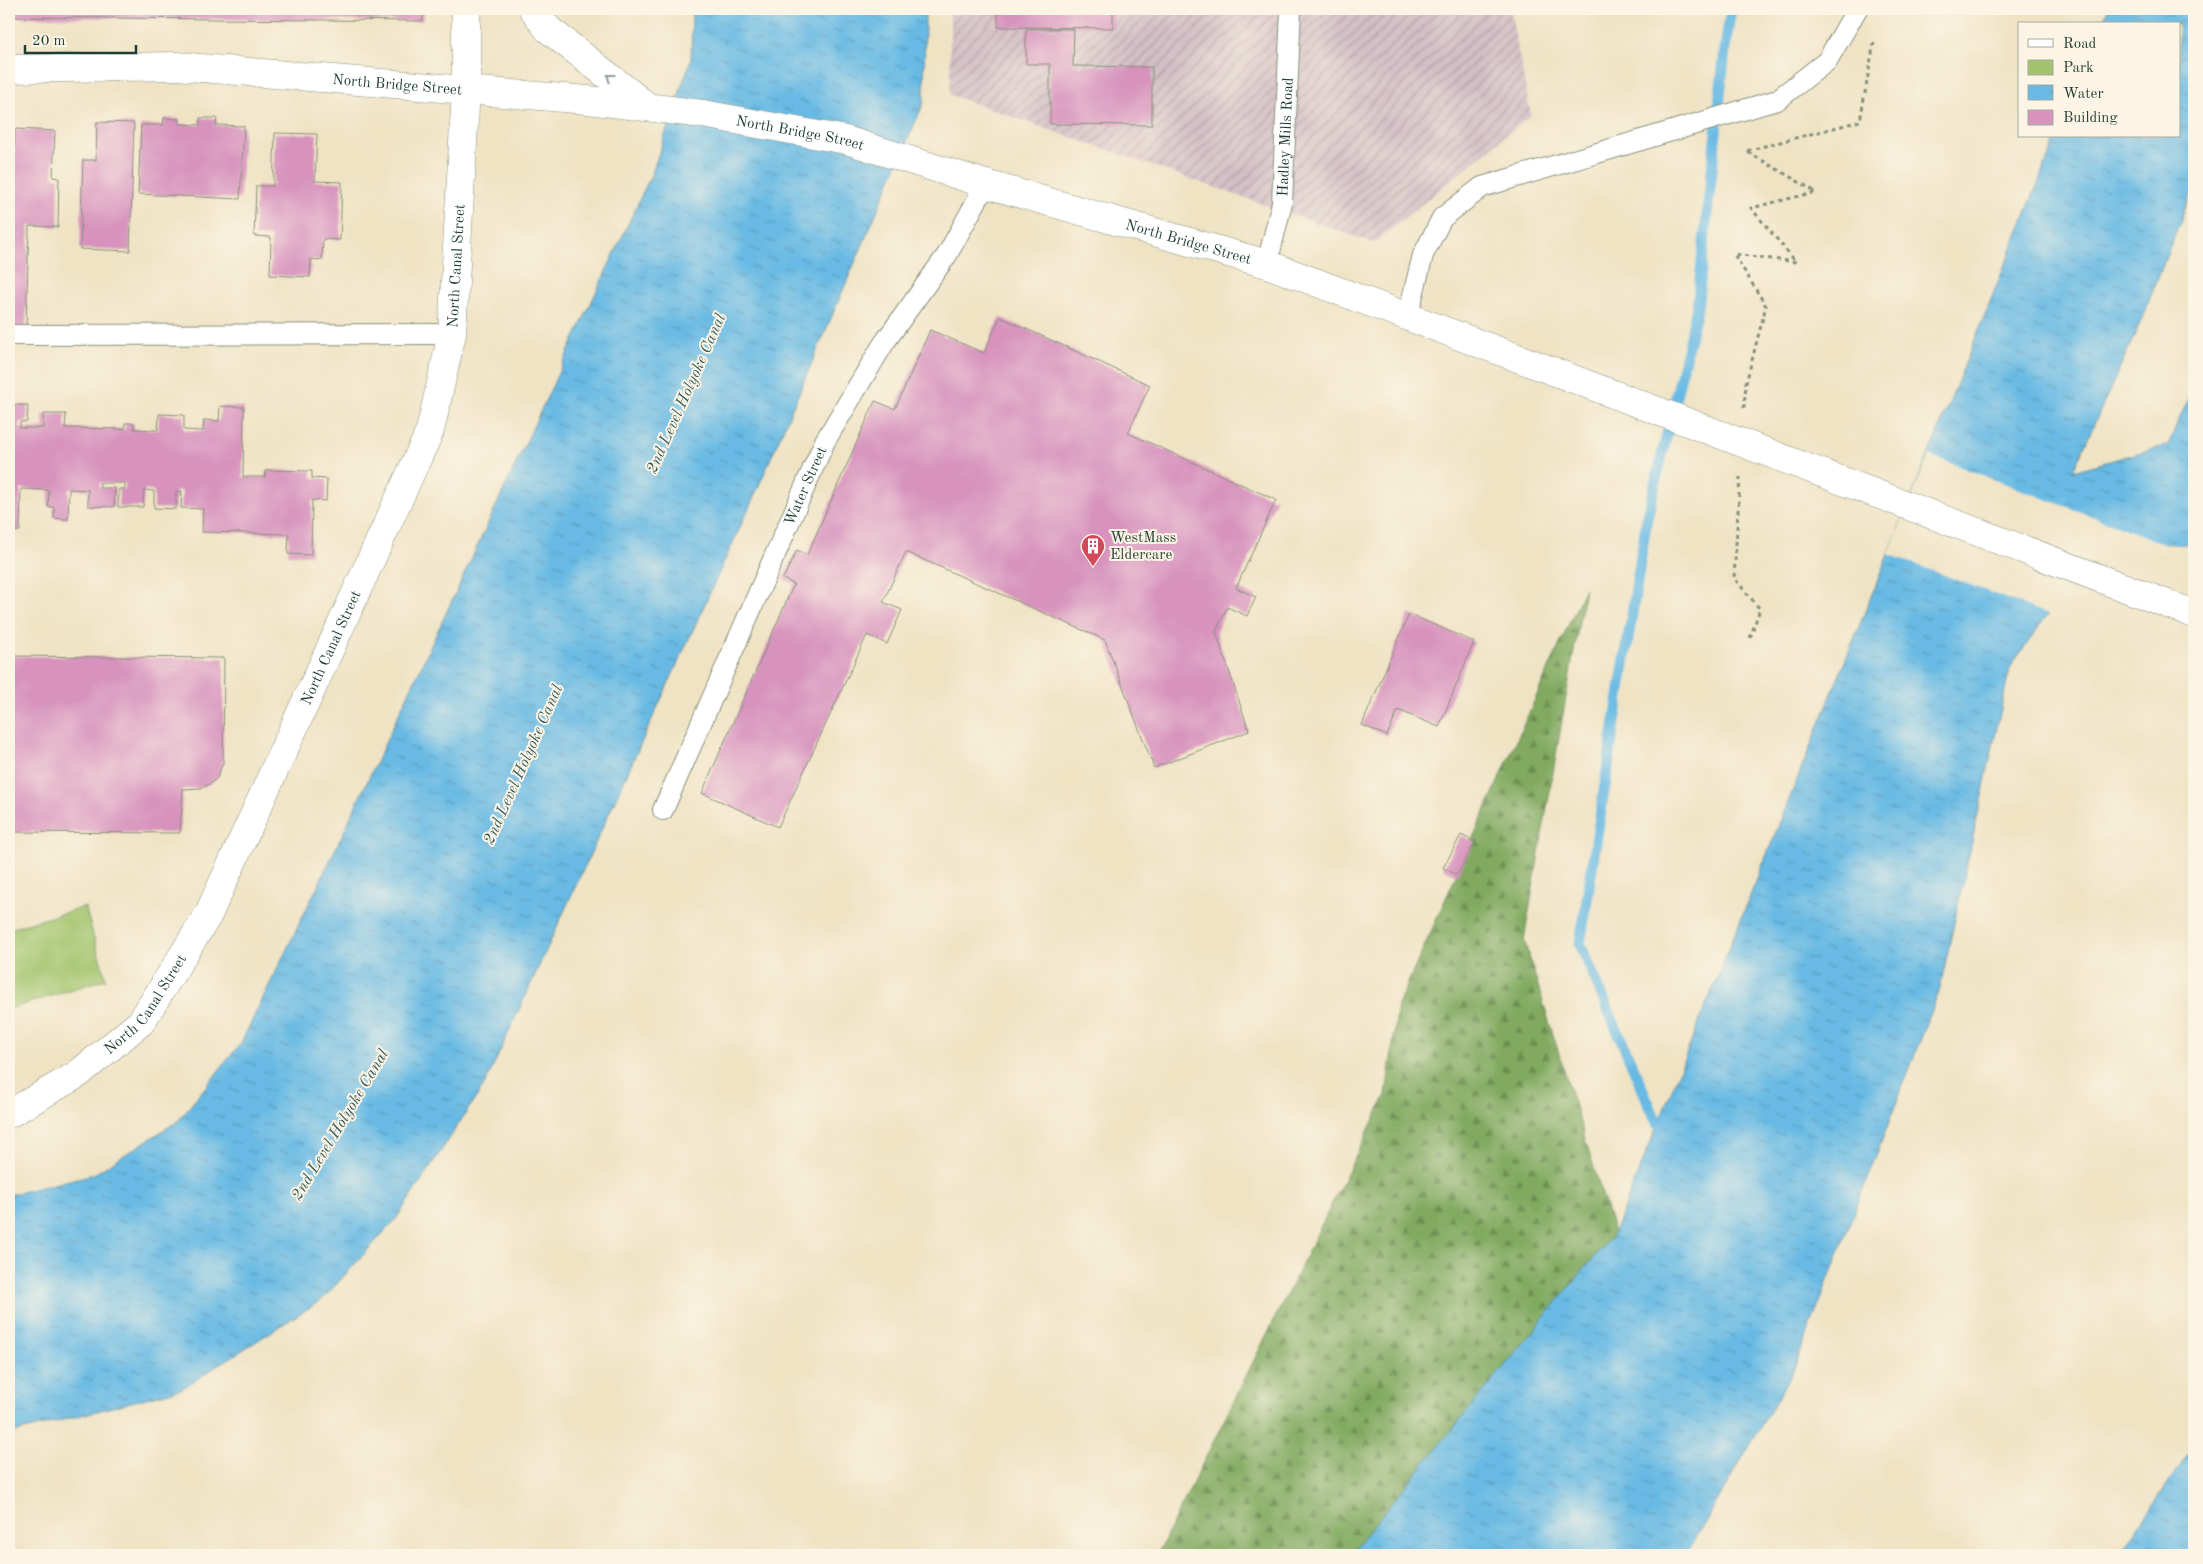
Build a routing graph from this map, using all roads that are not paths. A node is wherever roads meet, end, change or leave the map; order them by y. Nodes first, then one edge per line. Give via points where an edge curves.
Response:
1 (466, 9) edge
2 (533, 9) edge
3 (1291, 9) edge
4 (1857, 9) edge
5 (9, 69) edge
6 (466, 90) junction
7 (650, 108) junction
8 (986, 184) junction
9 (1267, 264) junction
10 (1408, 315) junction
11 (452, 334) junction
12 (9, 335) edge
13 (2194, 614) edge
14 (663, 810) dead end
15 (9, 1114) edge

1 - 6 main road, North Canal Street
7 -> 2 main road via 548,29
3 - 9 lane, Hadley Mills Road via 1282,203
4 - 10 lane via 1827,61 1777,100 1482,187 1442,218 1423,256
5 - 6 main road, North Bridge Street via 177,66
6 - 7 main road, North Bridge Street
6 - 11 main road, North Canal Street
7 - 8 main road, North Bridge Street via 703,114 846,140
8 - 9 main road, North Bridge Street
8 - 14 lane, Water Street via 947,255 884,343 825,440
9 - 10 main road, North Bridge Street
10 - 13 main road, North Bridge Street, bridge
11 - 12 lane
11 - 15 main road, North Canal Street via 430,431 208,915 141,1022 78,1074

